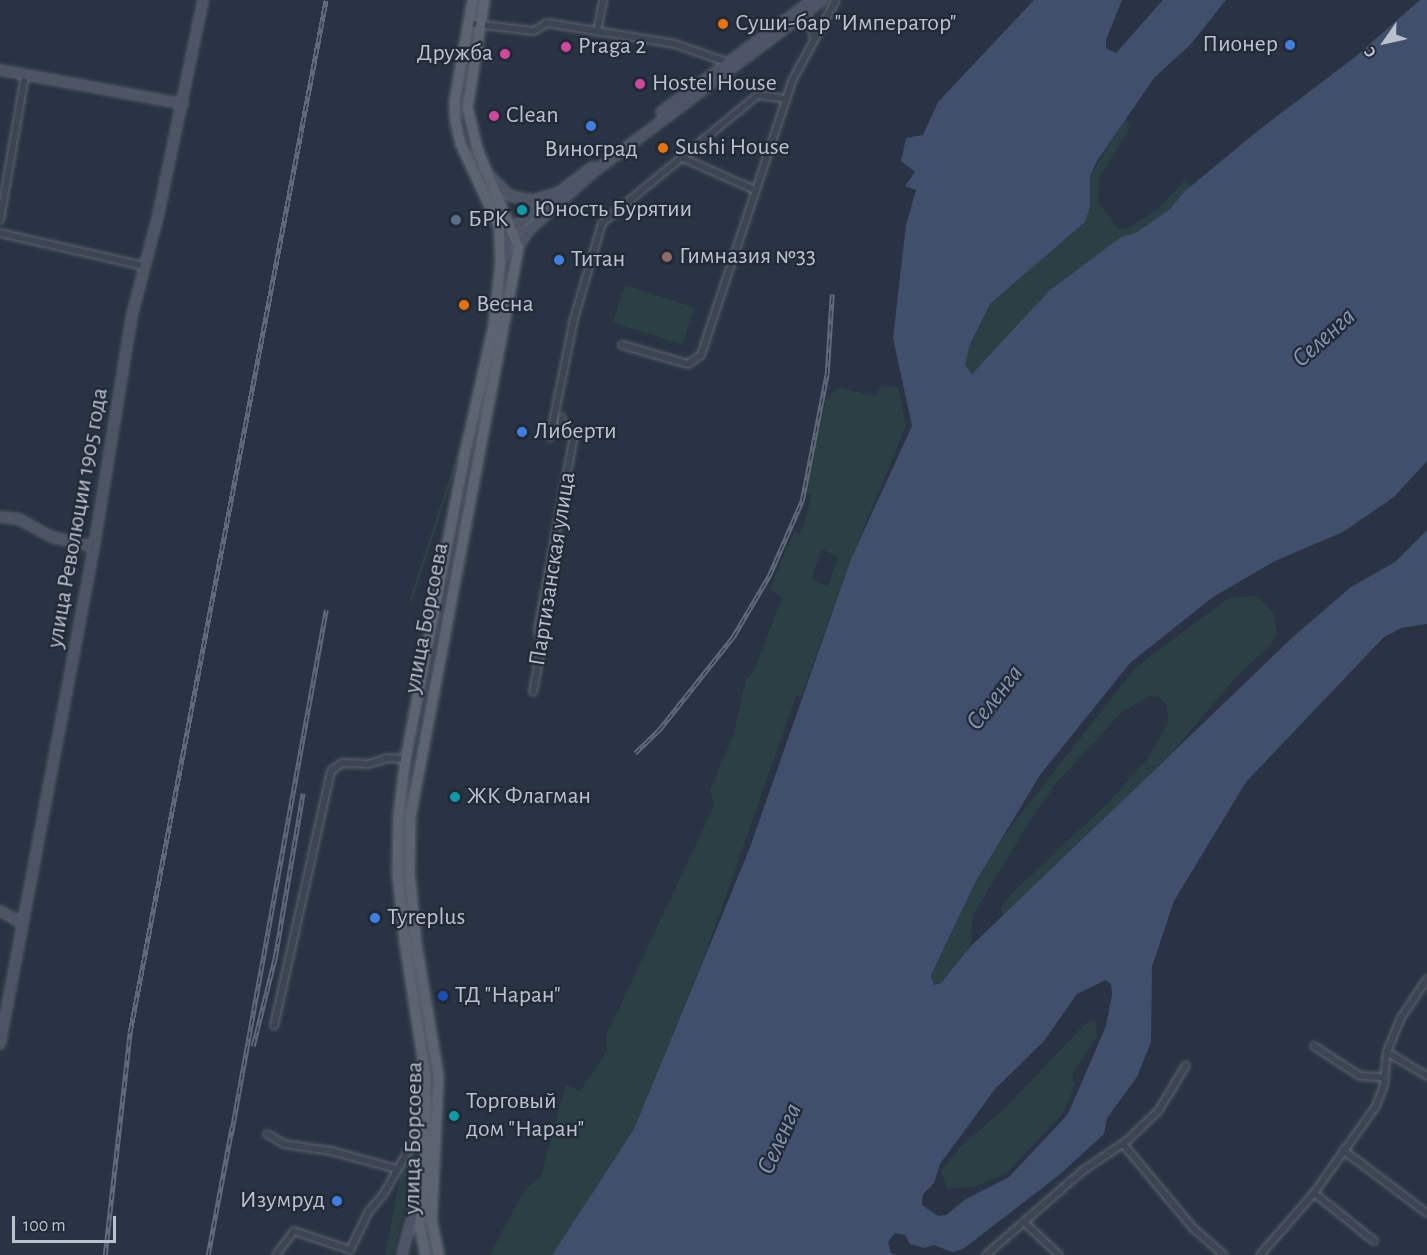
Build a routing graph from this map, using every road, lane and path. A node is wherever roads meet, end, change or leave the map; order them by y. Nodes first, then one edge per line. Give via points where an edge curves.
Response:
1 (202, 0) edge
2 (472, 0) edge
3 (484, 0) edge
4 (603, 0) edge
5 (813, 0) edge
6 (823, 0) edge
7 (836, 0) edge
8 (806, 12) junction
9 (467, 23) junction
10 (480, 24) junction
11 (597, 32) junction
12 (814, 37) junction
13 (732, 64) junction
14 (0, 70) edge
15 (26, 75) junction
16 (785, 99) junction
17 (183, 104) junction
18 (683, 158) junction
19 (591, 174) junction
20 (492, 178) junction
21 (569, 185) junction
22 (753, 189) junction
23 (560, 191) junction
24 (0, 220) edge
25 (499, 227) junction
26 (0, 232) edge
27 (511, 234) junction
28 (519, 247) junction
29 (500, 263) junction
30 (144, 266) junction
31 (493, 326) junction
32 (505, 328) junction
33 (622, 345) dead end
34 (562, 418) dead end
35 (550, 437) dead end
36 (0, 517) edge
37 (94, 547) junction
38 (533, 692) dead end
39 (405, 759) junction
40 (419, 762) junction
41 (0, 911) edge
42 (22, 923) junction
43 (1427, 980) edge
44 (274, 1026) dead end
45 (0, 1044) edge
46 (1314, 1046) dead end
47 (1386, 1052) junction
48 (1186, 1065) dead end
49 (1427, 1076) edge
50 (1382, 1077) junction
51 (424, 1122) junction
52 (267, 1134) dead end
53 (1124, 1144) junction
54 (1343, 1150) junction
55 (425, 1167) junction
56 (397, 1169) junction
57 (1314, 1193) junction
58 (1427, 1213) edge
59 (1024, 1222) junction
60 (1374, 1240) dead end
61 (276, 1255) edge
62 (402, 1255) edge
63 (425, 1255) edge
64 (438, 1255) edge
65 (986, 1255) edge
66 (1059, 1255) edge
67 (1224, 1255) edge
68 (1260, 1255) edge

1 - 17 main road, улица Революции 1905 года
2 - 9 main road, улица Борсоева
3 - 10 main road
4 - 11 street
5 - 13 main road
6 - 8 main road
7 - 12 street
8 - 12 street
8 - 13 main road
9 - 10 street
9 - 25 main road, улица Борсоева via 454,101 455,121 467,159
10 - 11 street via 534,31 547,23
10 - 20 main road via 467,107 477,149
11 - 13 street via 675,44
12 - 16 street
13 - 19 main road
13 - 21 main road
14 - 15 main road
15 - 17 main road
15 - 24 street
16 - 18 street via 759,95
16 - 22 street
17 - 30 main road, улица Революции 1905 года
18 - 22 street
18 - 35 street via 602,223 574,319
19 - 21 main road
19 - 28 main road via 529,230
20 - 23 main road via 509,195 519,198 533,200
20 - 27 main road
21 - 23 main road
22 - 33 street via 701,355 688,364
23 - 27 main road
25 - 27 main road
25 - 29 main road, улица Борсоева
26 - 30 street
27 - 28 main road
27 - 29 main road
28 - 32 main road, улица Борсоева
29 - 31 main road, улица Борсоева
30 - 37 main road, улица Революции 1905 года via 132,315
31 - 32 main road
31 - 39 main road, улица Борсоева
32 - 40 main road, улица Борсоева
34 - 38 street, Партизанская улица via 562,427 574,436 538,630 542,645
36 - 37 main road via 14,517 52,537
37 - 42 main road, улица Революции 1905 года
39 - 40 main road
39 - 44 street via 342,763 331,771
39 - 51 main road, улица Борсоева via 398,815 397,873 423,1054
40 - 64 main road, улица Борсоева via 410,816 410,873 416,944 438,1076 430,1220
41 - 42 main road
42 - 45 main road, улица Революции 1905 года
43 - 47 street via 1401,1018
46 - 50 street via 1360,1076
47 - 49 street
47 - 50 street
48 - 53 street via 1159,1110
50 - 54 street via 1384,1085 1376,1106
51 - 55 main road, улица Борсоева
51 - 56 street
52 - 56 street via 284,1144 331,1151
53 - 59 street via 1082,1172
53 - 67 street via 1192,1228
54 - 57 street
54 - 58 street
55 - 62 main road
55 - 63 main road, улица Борсоева via 419,1224
56 - 61 street via 383,1195 369,1210 351,1250 294,1231
57 - 60 street
57 - 68 street
59 - 65 street
59 - 66 street

